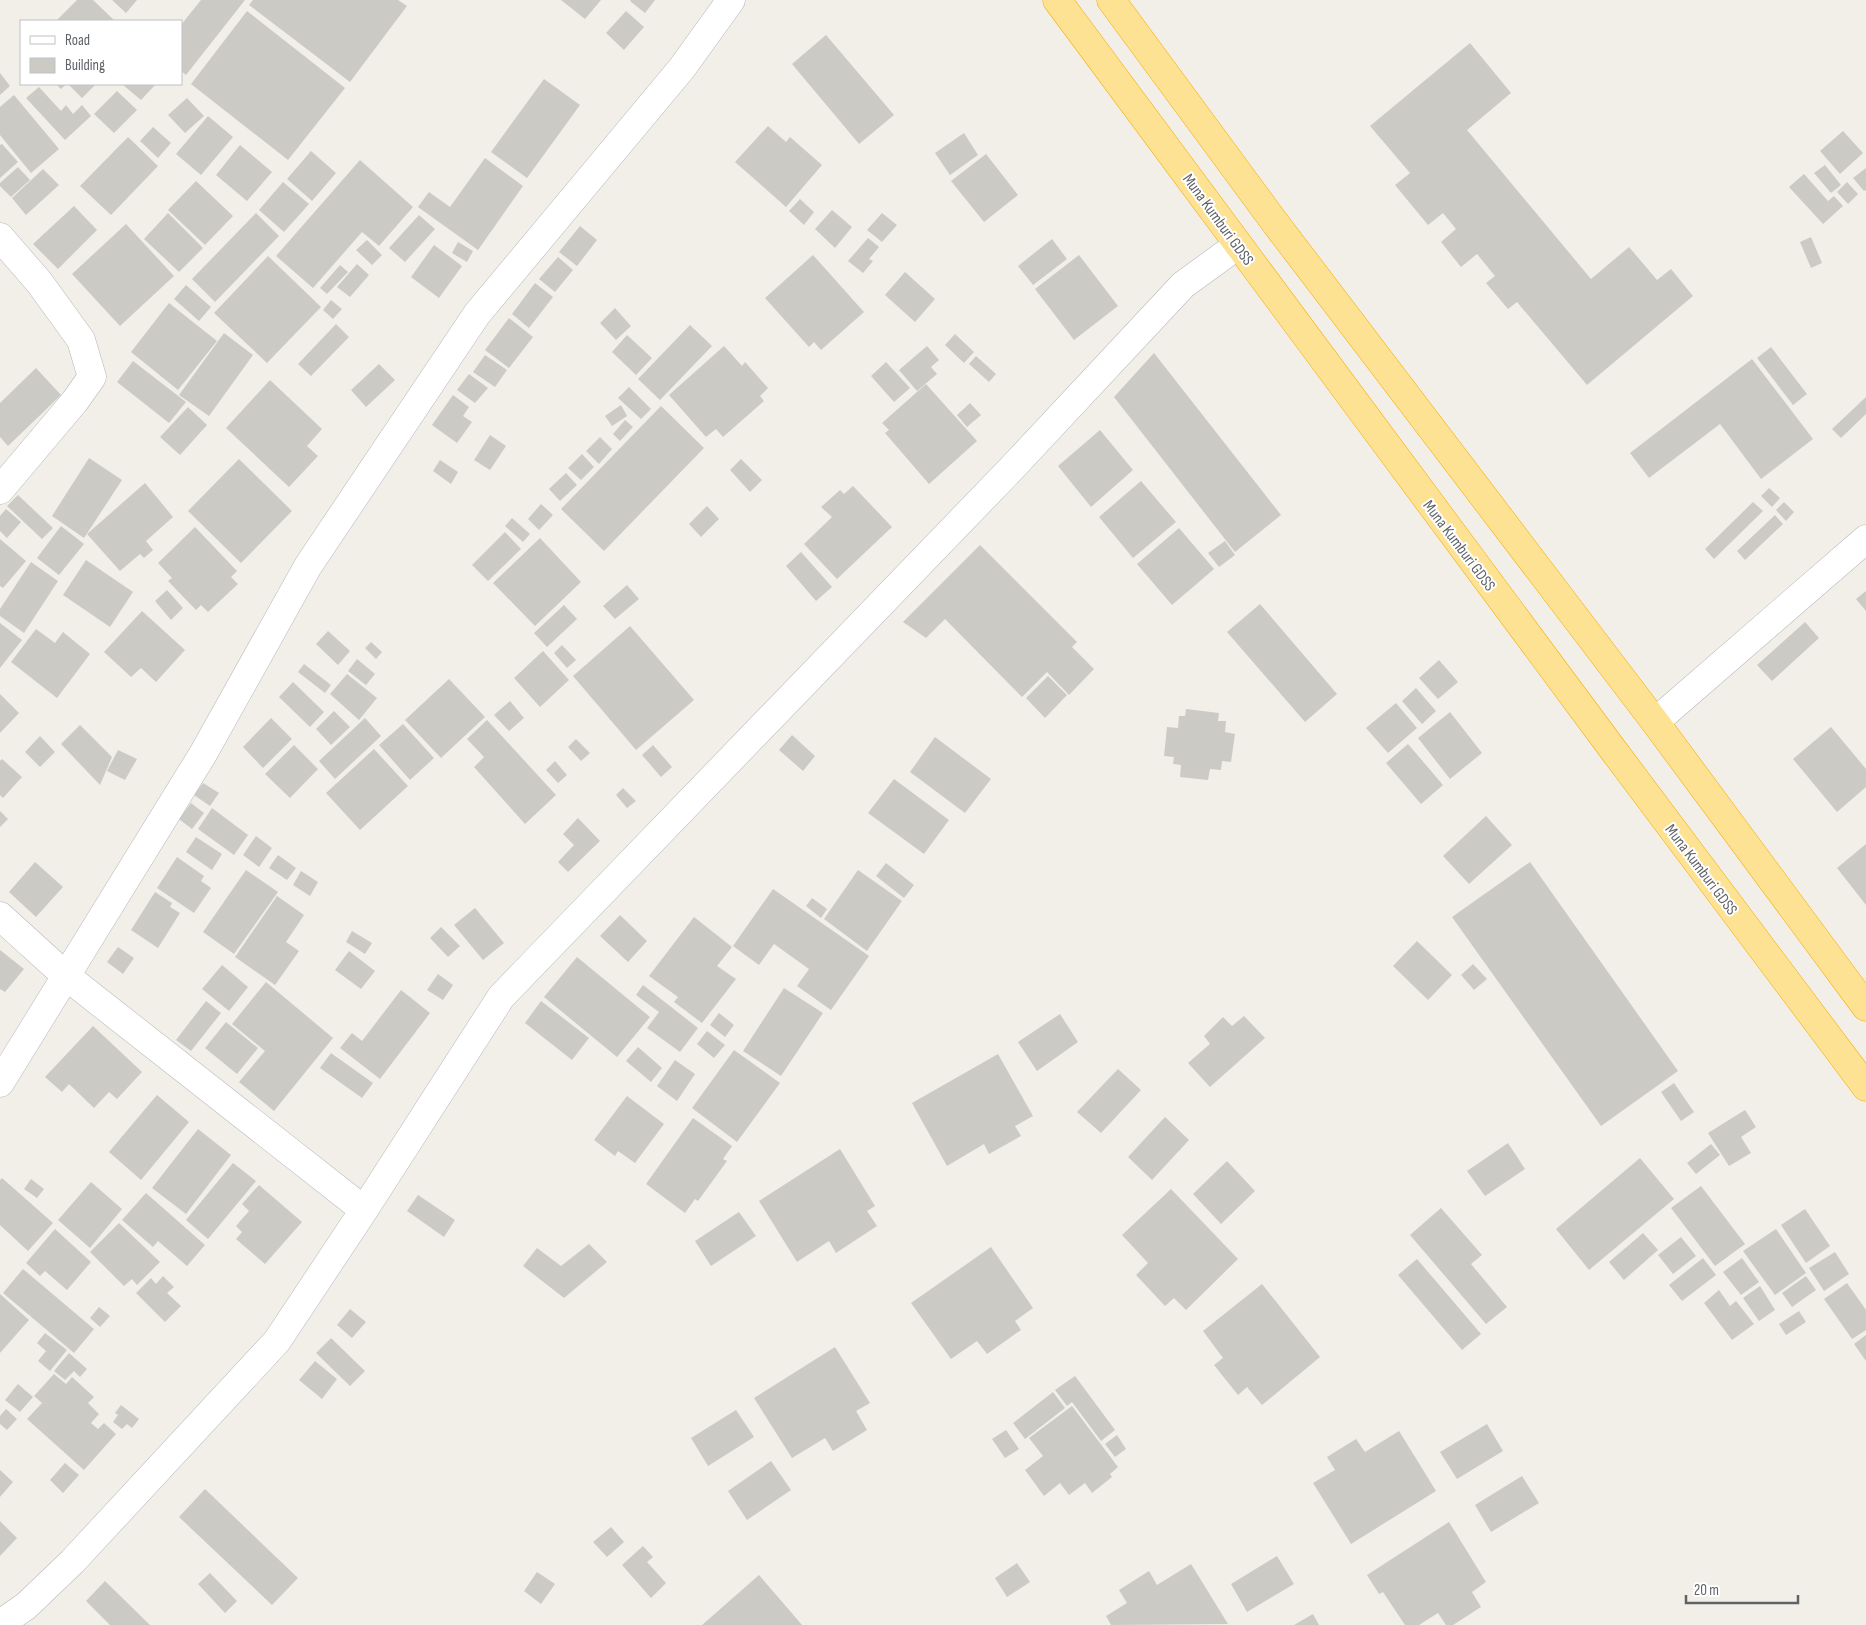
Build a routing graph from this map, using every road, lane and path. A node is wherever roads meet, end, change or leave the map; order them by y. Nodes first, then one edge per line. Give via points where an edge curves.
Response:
1 (731, 0) edge
2 (1057, 0) edge
3 (1111, 0) edge
4 (0, 237) edge
5 (1238, 245) junction
6 (0, 490) edge
7 (1866, 539) edge
8 (1655, 722) junction
9 (0, 916) edge
10 (66, 976) junction
11 (1866, 1007) edge
12 (0, 1083) edge
13 (1866, 1088) edge
14 (364, 1210) junction
15 (0, 1624) edge

1 - 10 street via 682,68 477,314 308,566 203,754
2 - 5 highway, Muna Kumburi GDSS
3 - 8 highway via 1273,220
4 - 6 street via 39,282 80,340 92,377
5 - 13 highway, Muna Kumburi GDSS
5 - 14 street via 1183,285 1011,469 501,997
7 - 8 street
8 - 11 highway
9 - 10 street
10 - 12 street
10 - 14 street
14 - 15 street via 277,1341 72,1562 26,1606

